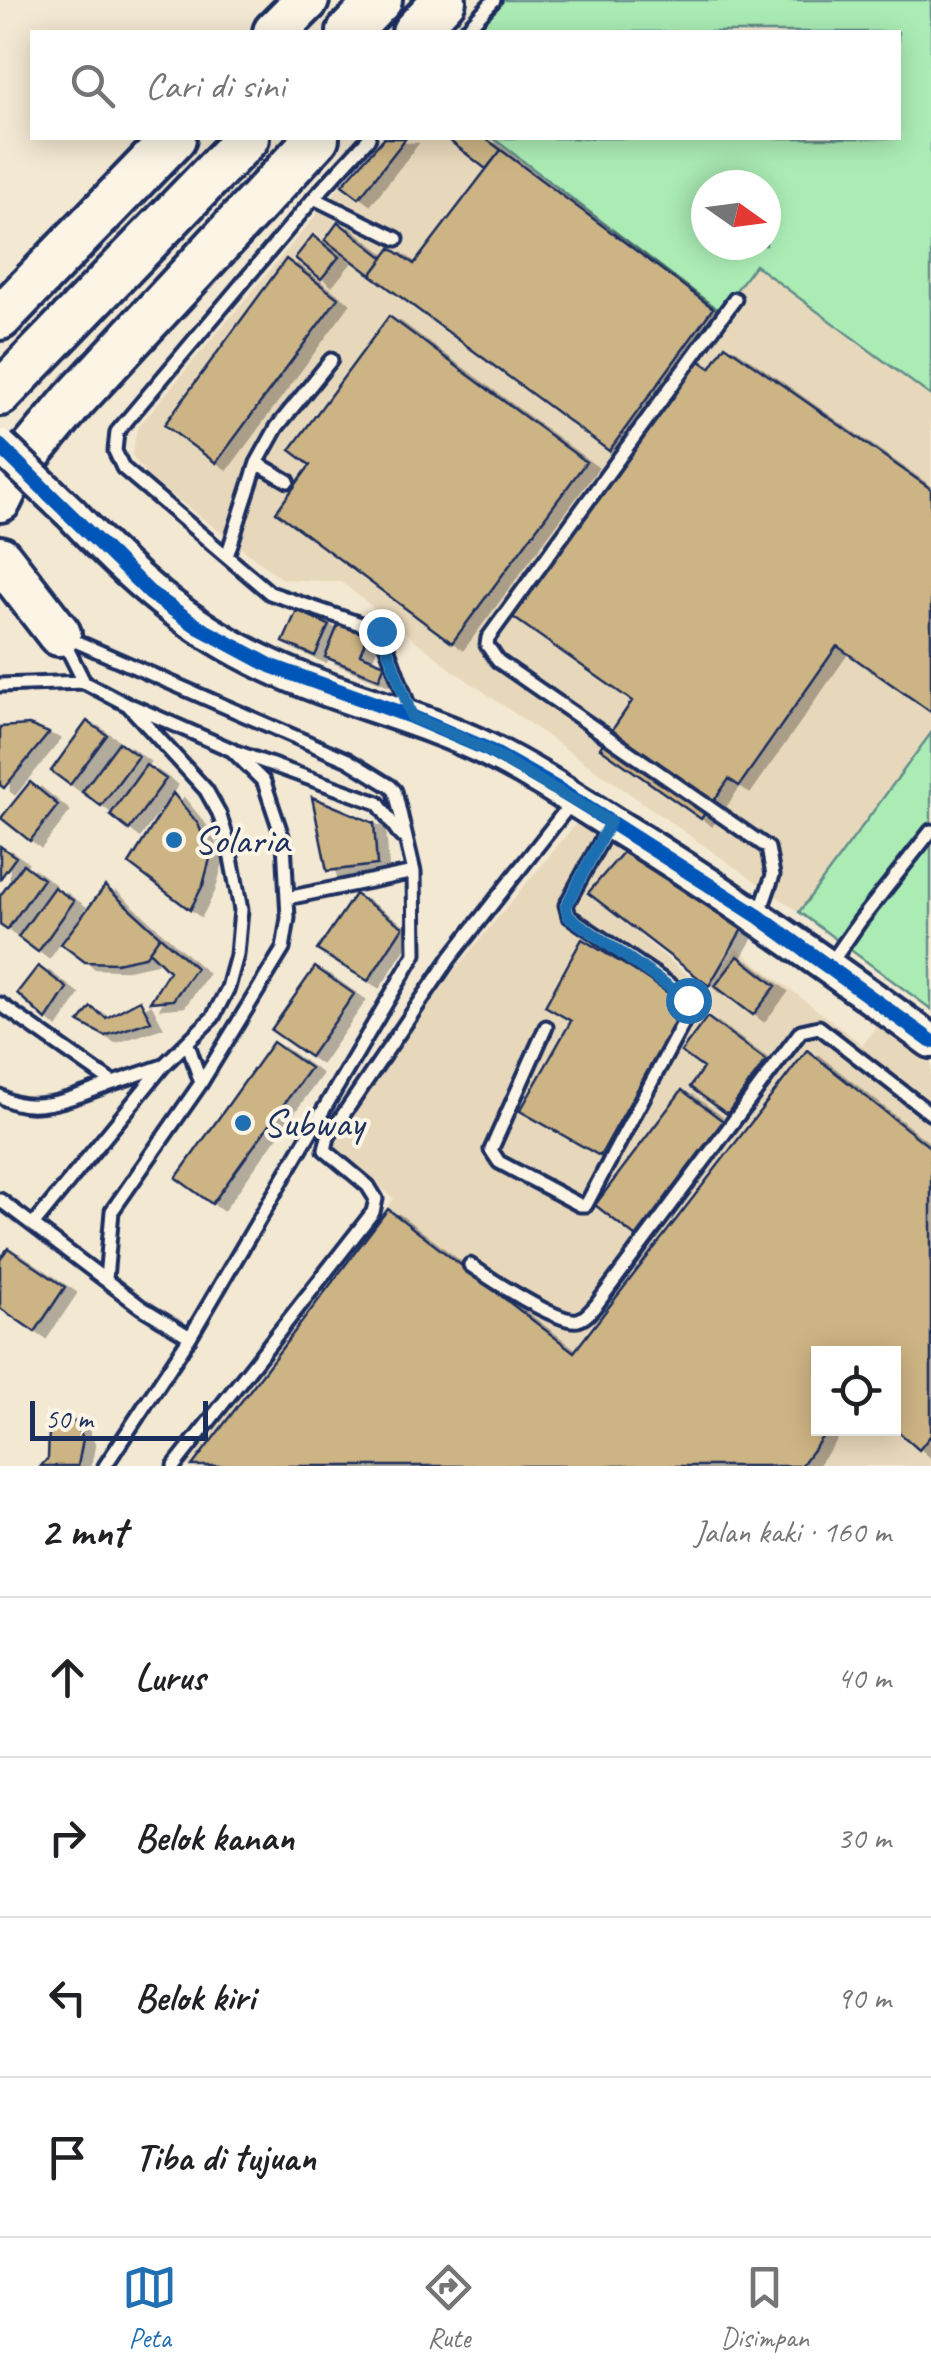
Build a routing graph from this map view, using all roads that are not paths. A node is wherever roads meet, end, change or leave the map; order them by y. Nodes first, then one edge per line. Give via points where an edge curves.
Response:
1 (307, 0) edge
2 (380, 0) edge
3 (444, 0) edge
4 (494, 0) edge
5 (277, 30) edge
6 (351, 30) edge
7 (416, 30) edge
8 (466, 30) edge
9 (172, 140) edge
10 (245, 140) edge
11 (315, 140) edge
12 (367, 140) edge
13 (314, 198) junction
14 (396, 238) dead end
15 (735, 299) dead end
16 (0, 318) edge
17 (332, 360) dead end
18 (0, 394) edge
19 (0, 446) edge
20 (257, 464) junction
21 (288, 481) dead end
22 (0, 500) edge
23 (227, 556) junction
24 (0, 558) edge
25 (60, 634) junction
26 (84, 682) junction
27 (0, 685) edge
28 (128, 705) junction
29 (412, 717) junction
30 (232, 750) junction
31 (574, 799) junction
32 (610, 822) junction
33 (931, 832) edge
34 (409, 850) junction
35 (414, 872) junction
36 (286, 898) junction
37 (758, 916) junction
38 (828, 966) junction
39 (0, 1004) edge
40 (546, 1027) dead end
41 (931, 1041) edge
42 (188, 1044) junction
43 (163, 1066) junction
44 (113, 1083) junction
45 (201, 1084) junction
46 (0, 1096) edge
47 (931, 1114) edge
48 (0, 1200) edge
49 (34, 1224) junction
50 (470, 1265) dead end
51 (106, 1279) junction
52 (190, 1337) junction
53 (105, 1466) edge
54 (174, 1466) edge

1 - 5 highway
2 - 6 highway
3 - 7 highway
4 - 8 lane
9 - 16 highway
10 - 18 highway
11 - 22 highway via 74,400 13,474
12 - 13 lane
13 - 14 lane
13 - 23 lane via 118,432 115,451 122,468
15 - 37 lane via 487,645 498,660 768,848 773,875
17 - 20 lane via 277,427
19 - 29 street, bridge via 150,593 200,628 270,666
20 - 21 lane
20 - 23 lane
23 - 29 lane via 270,593 381,631
24 - 25 highway
25 - 26 lane
25 - 34 lane via 386,782 395,791
26 - 27 lane
26 - 28 lane
28 - 30 lane
28 - 42 lane via 206,790 228,842 238,893 228,988
29 - 31 street
30 - 34 lane via 378,804
30 - 36 lane via 264,782 284,842
31 - 32 street
31 - 54 lane via 450,958 328,1137 324,1150 368,1186 376,1198 373,1212
32 - 37 street
32 - 40 lane via 566,906 568,916 684,994 689,1012 586,1205 498,1162 491,1150
33 - 38 lane
34 - 35 lane
35 - 36 lane
35 - 52 lane via 415,954
36 - 45 lane via 283,948
37 - 38 street
38 - 41 street
39 - 44 lane
42 - 43 lane
42 - 45 lane
43 - 44 lane
43 - 49 lane
44 - 46 lane via 54,1104 10,1103
45 - 51 lane via 112,1210
47 - 50 lane via 819,1027 809,1028 583,1318 558,1315
48 - 49 lane
49 - 51 lane
51 - 52 lane
52 - 53 lane

